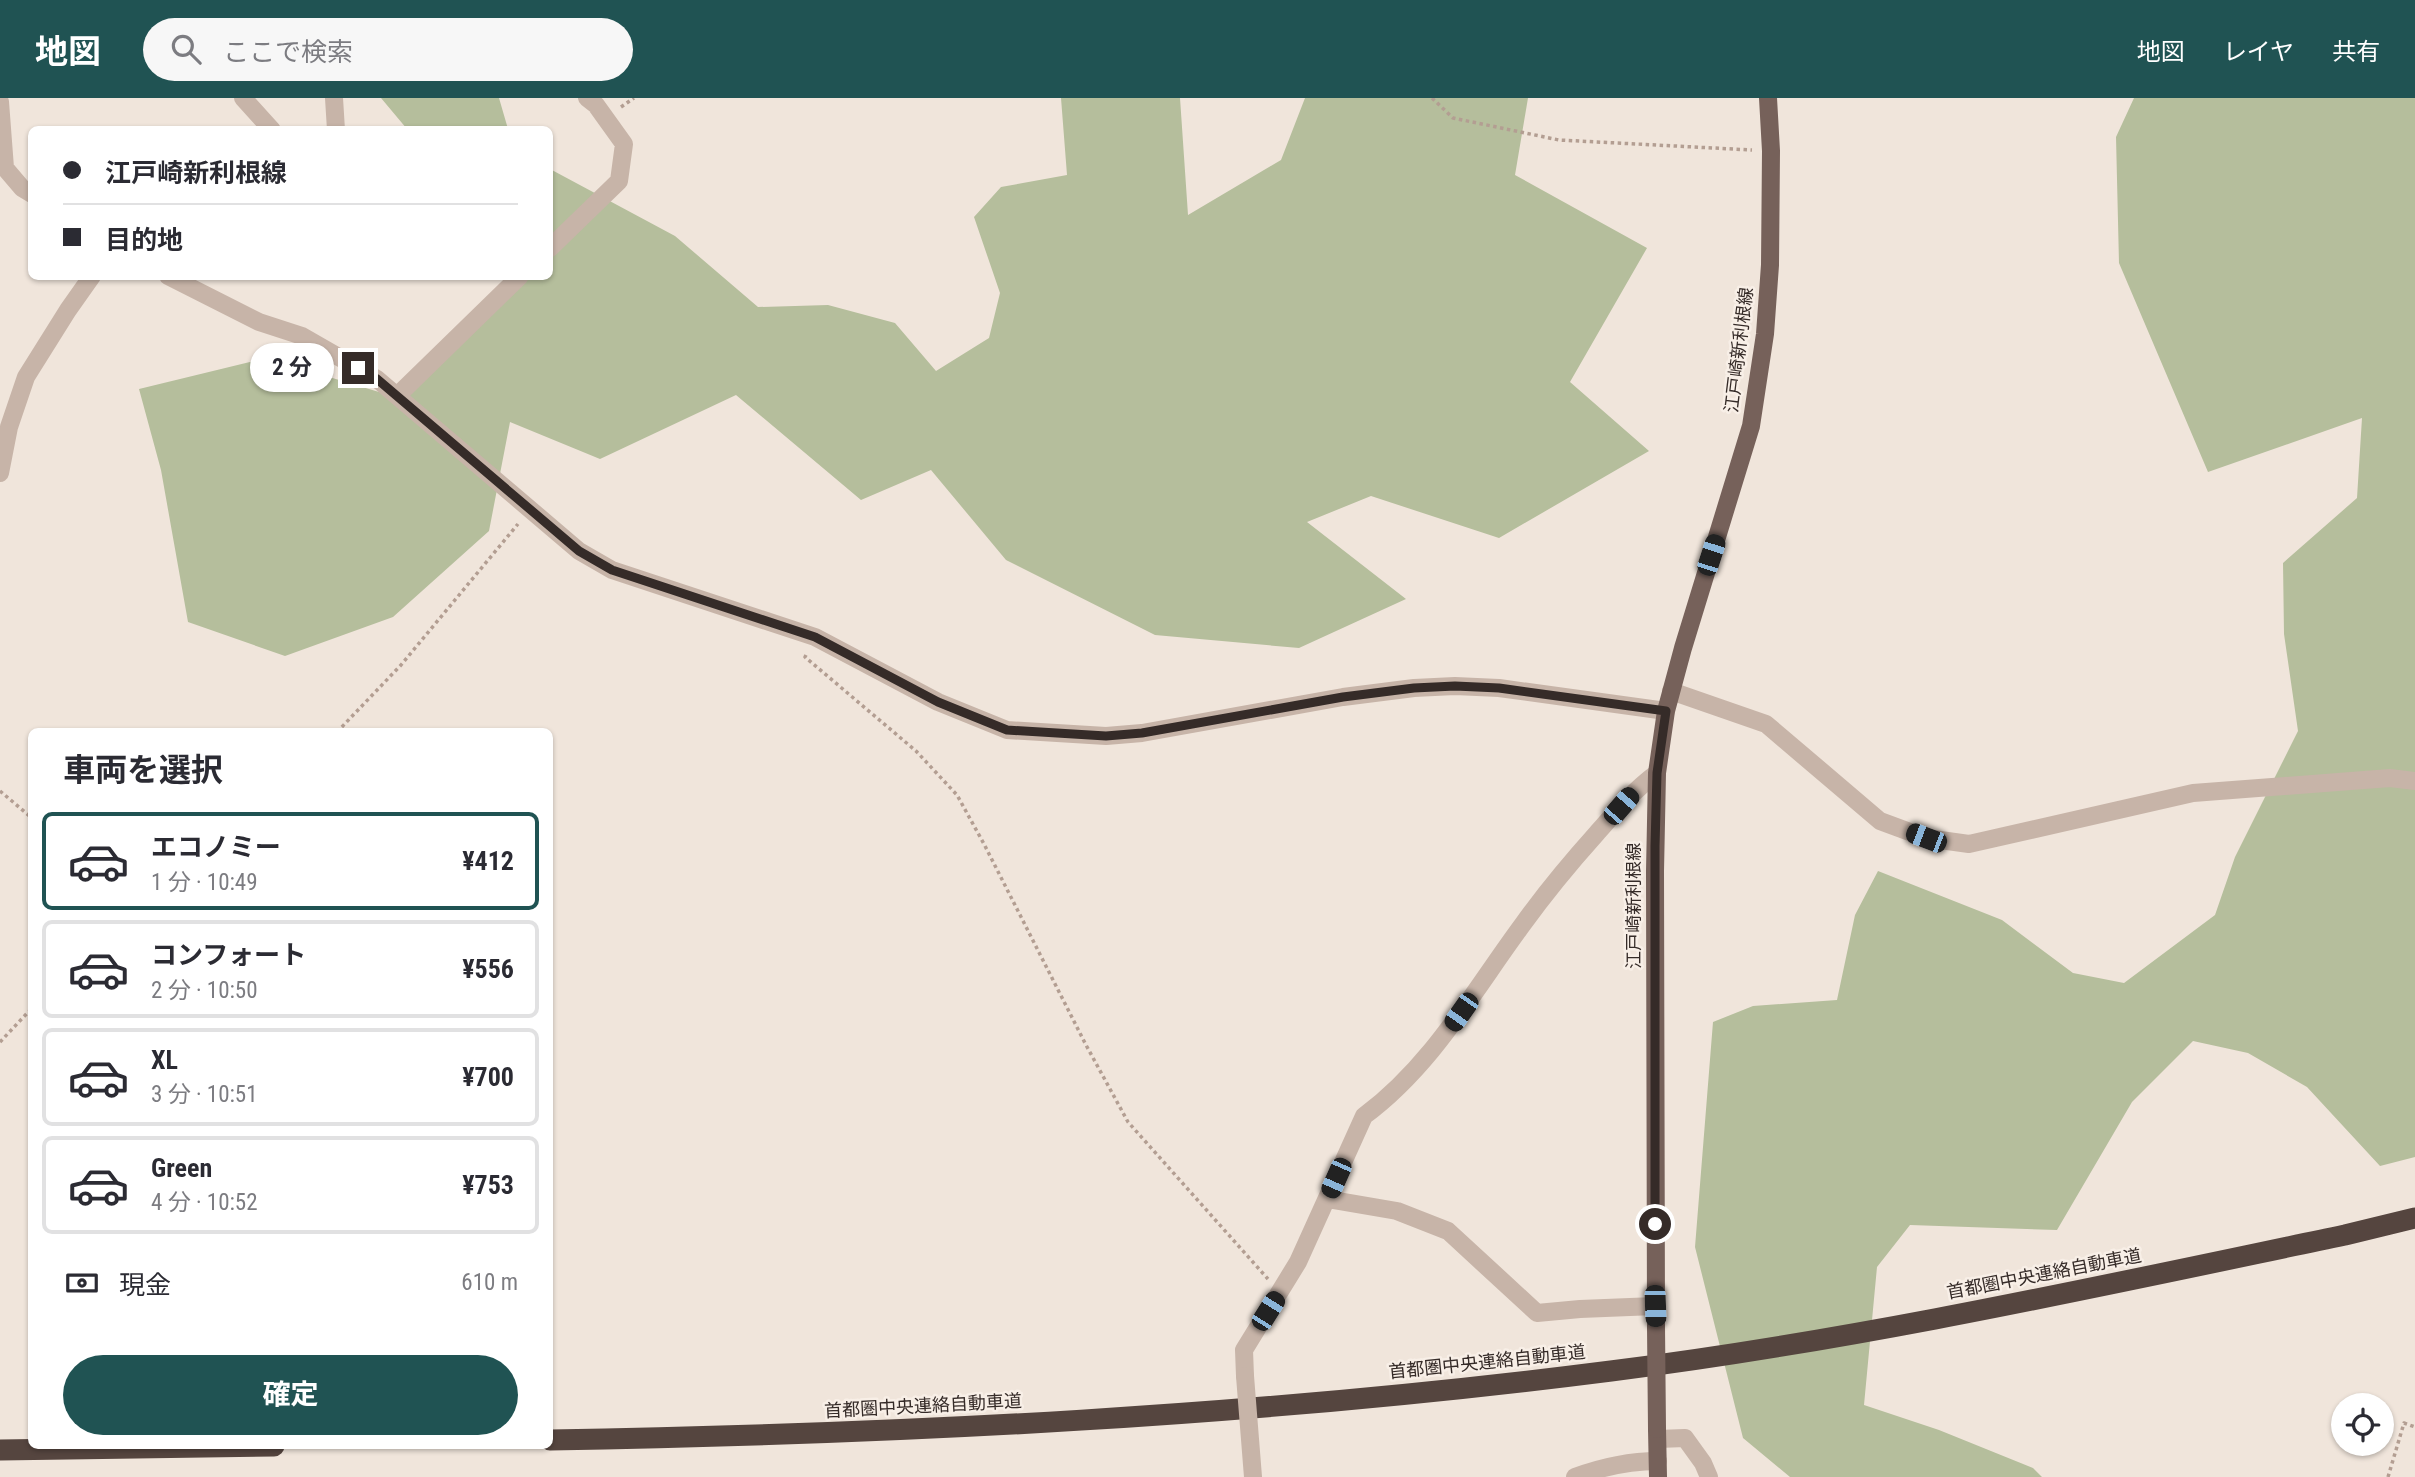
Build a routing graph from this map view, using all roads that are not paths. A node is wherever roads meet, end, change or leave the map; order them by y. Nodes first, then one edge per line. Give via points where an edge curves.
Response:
1 (243, 98) edge
2 (334, 98) edge
3 (587, 98) edge
4 (1768, 98) edge
5 (0, 102) edge
6 (266, 126) edge
7 (336, 126) edge
8 (28, 192) edge
9 (553, 245) edge
10 (89, 280) edge
11 (176, 280) edge
12 (516, 280) edge
13 (397, 396) junction
14 (0, 473) edge
15 (1671, 691) junction
16 (1666, 711) junction
17 (1657, 773) junction
18 (2415, 781) edge
19 (1327, 1199) junction
20 (2415, 1218) edge
21 (1655, 1306) junction
22 (1658, 1434) junction
23 (553, 1440) edge
24 (68, 1449) edge
25 (0, 1450) edge
26 (1658, 1469) edge
27 (1254, 1477) edge
28 (1575, 1477) edge
29 (1709, 1477) edge

1 - 6 street
2 - 7 street
3 - 9 street via 624,144 619,181
4 - 15 main road, 江戸崎新利根線 via 1770,265 1751,426
5 - 8 street via 5,167
10 - 14 street via 26,377
11 - 13 street via 259,322 302,336 377,379
12 - 13 street
13 - 16 street via 579,551 612,570 815,637 938,702 1007,730 1106,736 1142,733 1343,697 1455,686
15 - 16 main road, 江戸崎新利根線
15 - 18 street via 1766,724 1880,821 1926,838 1969,844 2193,793 2390,778
16 - 17 main road, 江戸崎新利根線
17 - 19 street via 1638,787 1571,863 1445,1034 1385,1100 1364,1116
17 - 21 main road, 江戸崎新利根線
19 - 21 street via 1397,1211 1448,1231 1536,1313
19 - 27 street, bridge via 1298,1262 1244,1350
20 - 23 highway, 首都圏中央連絡自動車道 via 1894,1327 1610,1371 1340,1401 1040,1423 771,1436
21 - 22 main road, 江戸崎新利根線, bridge
22 - 26 main road, 江戸崎新利根線
22 - 29 street via 1685,1437
24 - 25 highway
26 - 28 street via 1628,1462

